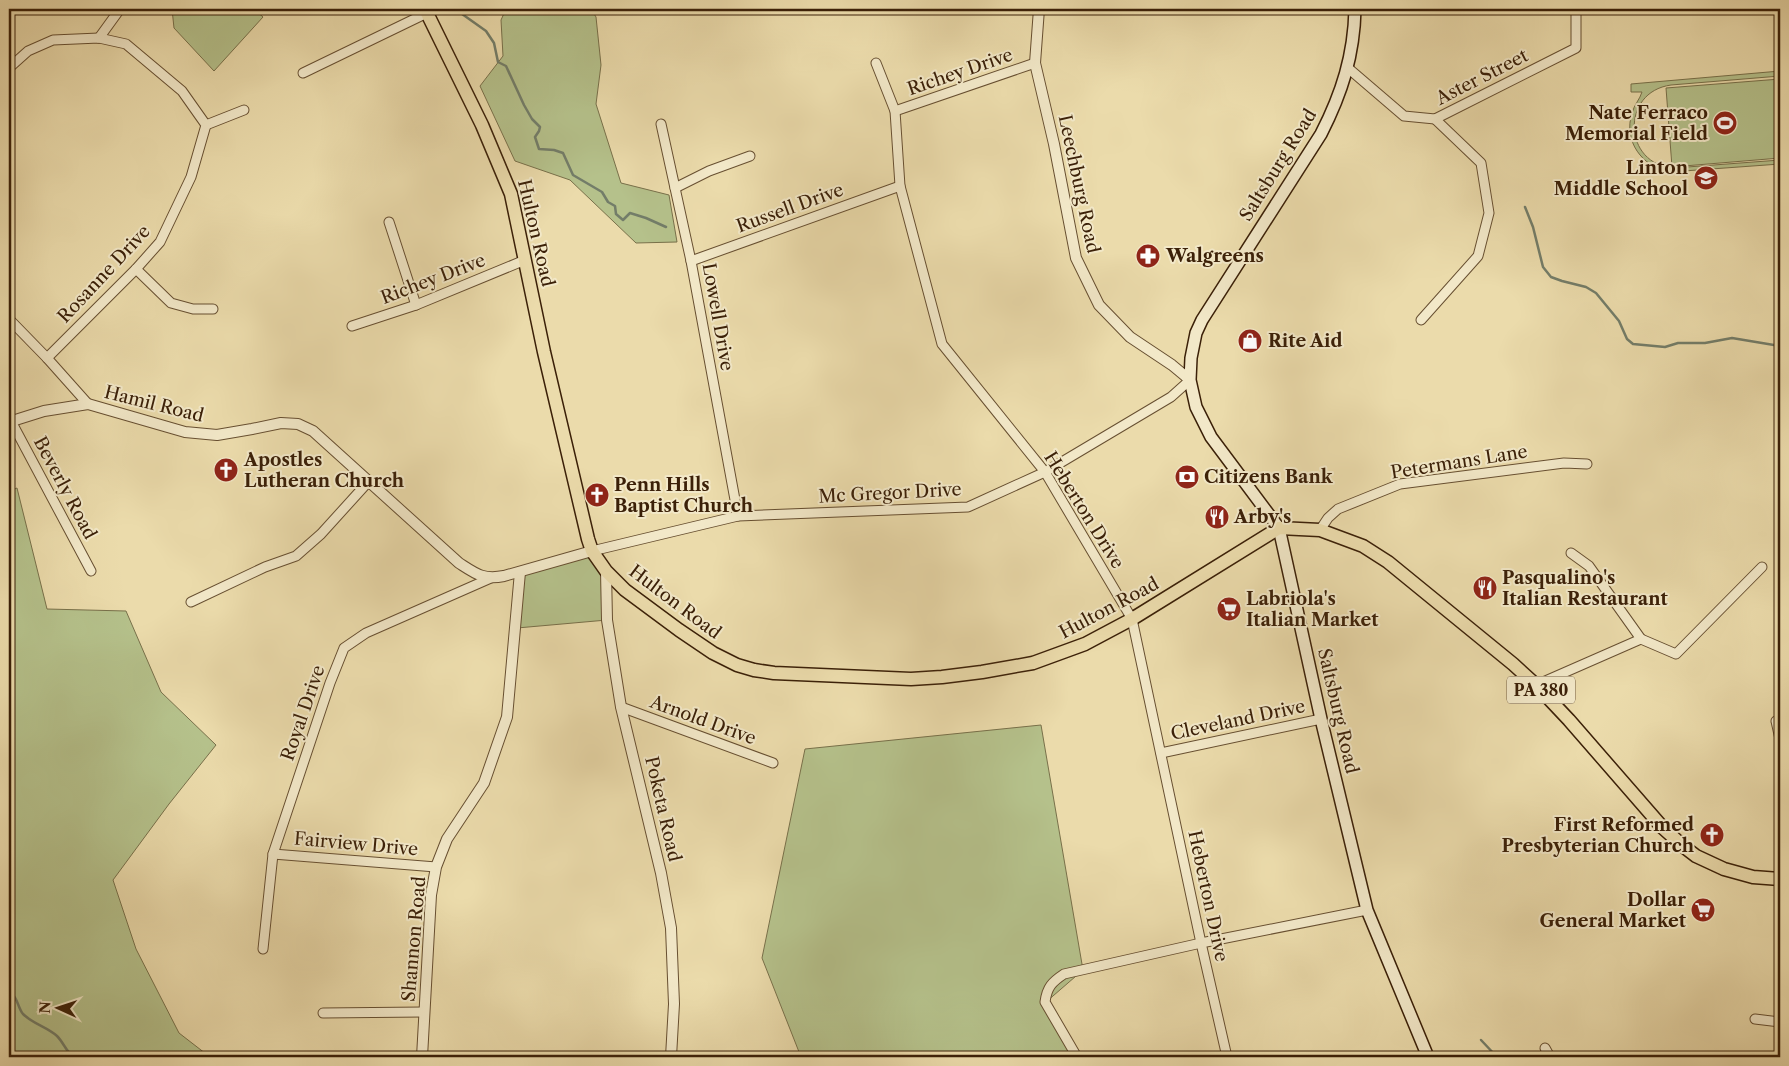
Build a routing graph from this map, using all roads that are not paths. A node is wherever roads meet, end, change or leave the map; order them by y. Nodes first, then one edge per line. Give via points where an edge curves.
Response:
1 (120, 9) edge
2 (1038, 9) edge
3 (1355, 9) edge
4 (1576, 9) edge
5 (426, 11) edge
6 (99, 38) junction
7 (876, 63) dead end
8 (1036, 63) junction
9 (9, 68) edge
10 (1348, 68) junction
11 (303, 73) dead end
12 (244, 110) dead end
13 (895, 111) junction
14 (1435, 119) junction
15 (661, 124) dead end
16 (206, 125) junction
17 (750, 156) dead end
18 (900, 186) junction
19 (675, 188) junction
20 (389, 222) dead end
21 (525, 260) junction
22 (691, 261) junction
23 (136, 269) junction
24 (416, 305) junction
25 (213, 309) dead end
26 (9, 319) edge
27 (1421, 320) dead end
28 (352, 326) dead end
29 (47, 358) junction
30 (1190, 380) junction
31 (88, 404) junction
32 (10, 422) edge
33 (1587, 464) dead end
34 (1045, 472) junction
35 (369, 481) junction
36 (738, 516) junction
37 (1279, 528) junction
38 (1320, 530) junction
39 (592, 551) junction
40 (1570, 554) dead end
41 (1762, 567) dead end
42 (91, 570) dead end
43 (606, 571) junction
44 (520, 572) junction
45 (491, 578) junction
46 (191, 602) dead end
47 (1132, 619) junction
48 (1641, 639) junction
49 (1536, 685) junction
50 (621, 707) junction
51 (1321, 719) junction
52 (1776, 721) dead end
53 (1780, 739) edge
54 (1161, 753) junction
55 (773, 763) dead end
56 (273, 854) junction
57 (436, 867) junction
58 (1780, 879) edge
59 (1367, 910) junction
60 (1201, 943) junction
61 (263, 948) dead end
62 (423, 1012) junction
63 (323, 1013) dead end
64 (1755, 1019) dead end
65 (1780, 1022) edge
66 (1545, 1048) dead end
67 (422, 1057) edge
68 (671, 1057) edge
69 (1077, 1057) edge
70 (1228, 1057) edge
71 (1428, 1057) edge
72 (1550, 1057) edge

1 - 6 street
2 - 8 street, Leechburg Road
3 - 10 main road, Saltsburg Road
4 - 14 street, Aster Street via 1576,48
5 - 11 street
5 - 21 main road, Hulton Road via 503,172
6 - 9 street via 53,40 28,51
6 - 16 street via 126,44 182,92
7 - 13 street, Heberton Drive
8 - 13 street, Richey Drive
8 - 30 street, Leechburg Road via 1076,258 1099,305 1130,337
10 - 14 street, Aster Street via 1404,116
10 - 30 main road, Saltsburg Road via 1321,134 1202,320 1190,358
12 - 16 street
13 - 18 street, Heberton Drive
14 - 27 street via 1481,163 1489,213 1478,256
15 - 19 street, Lowell Drive
16 - 23 street, Rosanne Drive via 191,177 160,242
17 - 19 street
18 - 22 street, Russell Drive
18 - 34 street, Heberton Drive via 942,344
19 - 22 street, Lowell Drive
20 - 24 street
21 - 24 street, Richey Drive
21 - 39 main road, Hulton Road
22 - 36 street, Lowell Drive
23 - 25 street via 171,303 193,309
23 - 29 street, Rosanne Drive
24 - 28 street, Richey Drive
26 - 29 street
29 - 31 street
30 - 34 street, Mc Gregor Drive via 1171,397
30 - 37 main road, Saltsburg Road via 1196,407 1211,437
31 - 32 street, Hamil Road via 44,411
31 - 35 street, Hamil Road via 185,432 217,435 281,423 298,424 313,431
32 - 42 street, Beverly Road
33 - 38 street, Petermans Lane via 1564,463 1400,484 1338,509
34 - 36 street, Mc Gregor Drive via 968,507
34 - 47 street, Heberton Drive
35 - 45 street, Hamil Road via 459,562 474,573
35 - 46 street via 321,534 296,556
36 - 39 street, Mc Gregor Drive
37 - 38 main road, PA 380
37 - 47 main road, Hulton Road
37 - 51 main road, Saltsburg Road
38 - 49 main road, PA 380 via 1363,546 1388,562
39 - 43 main road, Hulton Road
39 - 44 street
40 - 48 street via 1589,566
41 - 48 street via 1676,654
43 - 47 main road, Hulton Road via 625,590 713,653 737,665 774,673 911,679 1012,668 1085,644
43 - 50 street, Poketa Road via 607,620
44 - 45 street
44 - 57 street, Shannon Road via 507,717 484,783 446,839
45 - 56 street, Royal Drive via 366,633 344,648
47 - 54 street, Heberton Drive
48 - 49 street
49 - 58 main road, PA 380 via 1662,828 1683,846 1724,869 1754,877
50 - 55 street, Arnold Drive
50 - 68 street, Poketa Road via 671,928 674,1004
51 - 54 street, Cleveland Drive
51 - 59 main road, Saltsburg Road
52 - 53 street
54 - 60 street, Heberton Drive
56 - 57 street, Fairview Drive
56 - 61 street, Royal Drive
57 - 62 street, Shannon Road
59 - 60 street
59 - 71 main road, Saltsburg Road
60 - 69 street via 1064,974 1051,983 1046,991 1046,1002
60 - 70 street, Heberton Drive
62 - 63 street
62 - 67 street, Shannon Road
64 - 65 street
66 - 72 street

